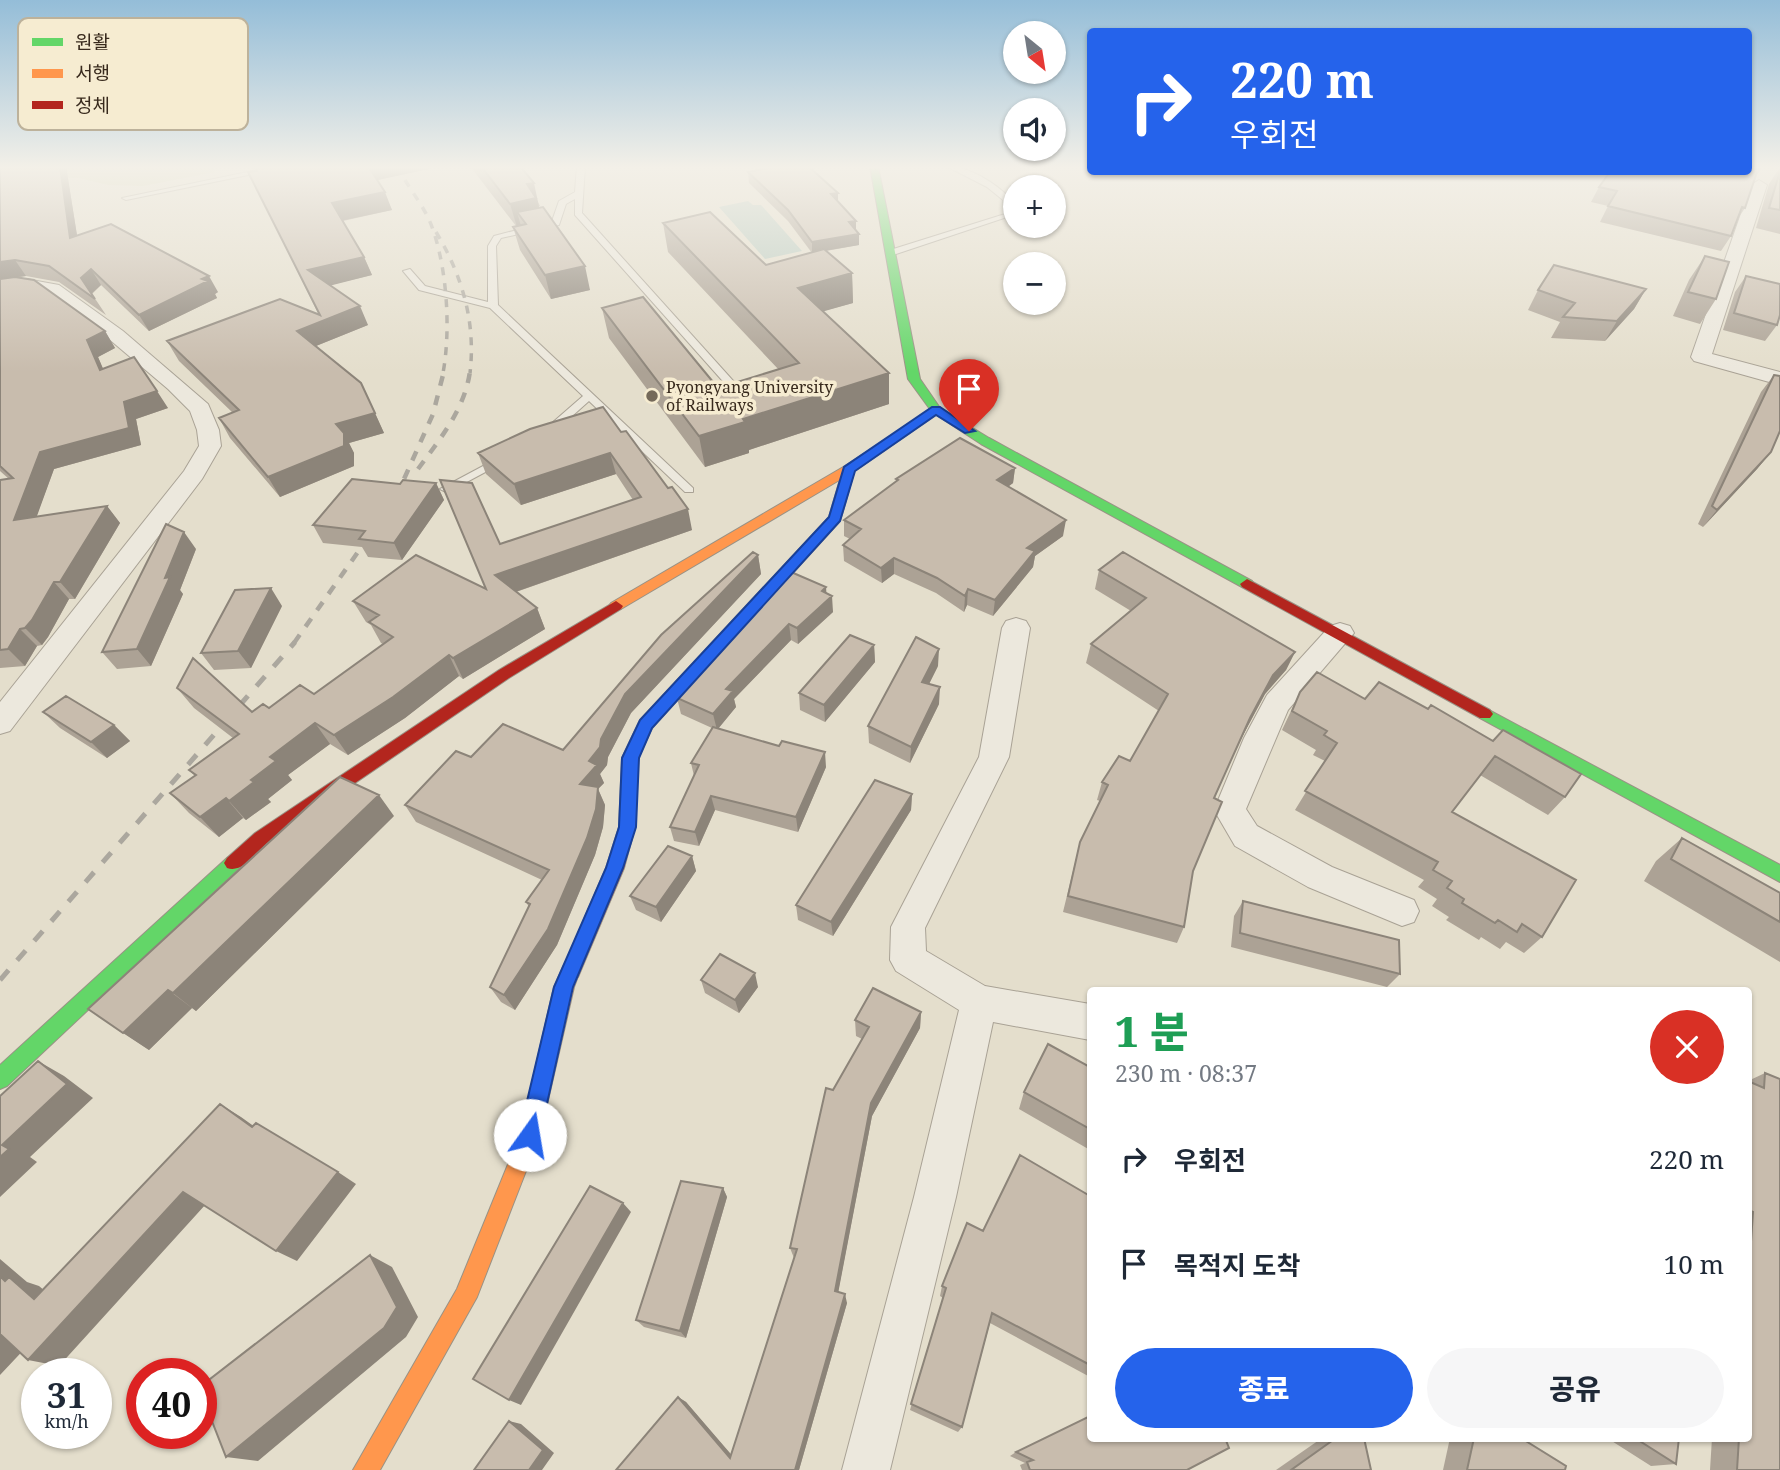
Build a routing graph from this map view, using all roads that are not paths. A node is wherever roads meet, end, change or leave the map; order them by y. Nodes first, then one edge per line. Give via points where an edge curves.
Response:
1 (504, 235) edge
2 (597, 235) edge
3 (886, 235) edge
4 (948, 235) edge
5 (1742, 235) edge
6 (890, 253) junction
7 (407, 271) dead end
8 (0, 288) edge
9 (493, 306) junction
10 (1780, 379) edge
11 (740, 394) edge
12 (589, 396) junction
13 (936, 410) junction
14 (540, 437) edge
15 (508, 456) edge
16 (849, 469) junction
17 (446, 489) edge
18 (689, 490) dead end
19 (1016, 628) dead end
20 (1340, 633) junction
21 (0, 723) edge
22 (1780, 874) edge
23 (1402, 911) dead end
24 (979, 1002) junction
25 (1087, 1021) edge
26 (0, 1079) edge
27 (366, 1470) edge
28 (866, 1470) edge

1 - 9 lane via 492,246
2 - 11 lane
3 - 6 street
4 - 6 lane
5 - 10 street via 1701,357
6 - 13 street via 914,379
7 - 9 lane via 422,288
8 - 21 street via 52,289 116,335 200,409 210,446 194,474
9 - 12 lane
12 - 14 lane
12 - 18 lane
13 - 16 street
13 - 20 street
15 - 17 lane
16 - 26 street via 504,674 261,838
16 - 27 street via 835,518 646,724 631,758 627,827 615,868 564,987 530,1135 465,1297
19 - 24 street via 994,757 908,927 908,960
20 - 22 street
20 - 23 street via 1277,703 1230,810 1246,836 1320,877
24 - 25 street
24 - 28 street

